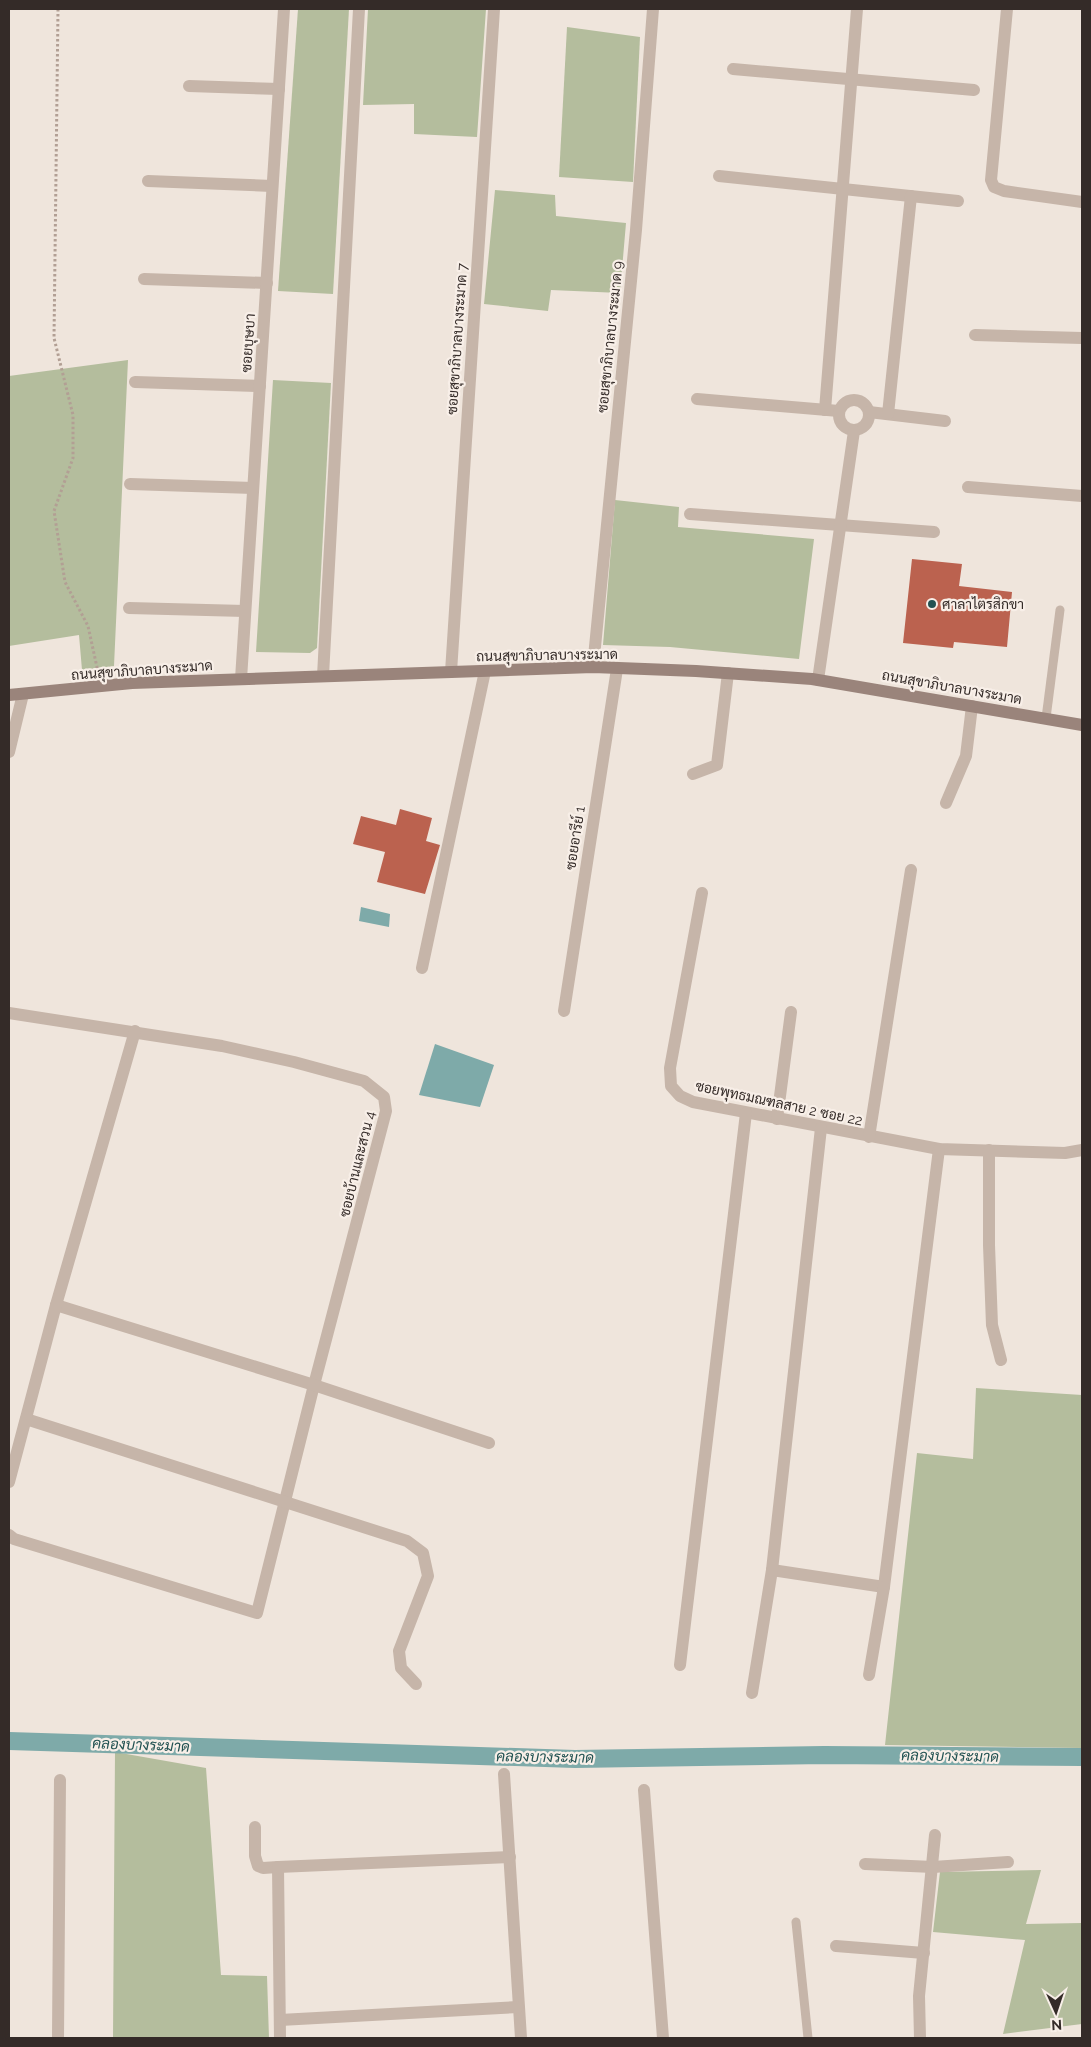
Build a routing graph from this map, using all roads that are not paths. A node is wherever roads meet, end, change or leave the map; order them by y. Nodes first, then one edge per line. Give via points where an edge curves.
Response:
1 (284, 9) edge
2 (359, 9) edge
3 (494, 9) edge
4 (653, 9) edge
5 (857, 9) edge
6 (1007, 9) edge
7 (733, 69) dead end
8 (851, 79) junction
9 (189, 86) dead end
10 (279, 90) junction
11 (974, 90) dead end
12 (718, 176) dead end
13 (148, 181) dead end
14 (272, 186) junction
15 (842, 189) junction
16 (911, 196) junction
17 (958, 201) dead end
18 (1082, 202) edge
19 (144, 280) dead end
20 (266, 283) junction
21 (975, 335) dead end
22 (1082, 338) edge
23 (135, 382) dead end
24 (260, 386) junction
25 (698, 399) dead end
26 (825, 410) junction
27 (839, 411) junction
28 (869, 412) junction
29 (888, 414) junction
30 (945, 421) dead end
31 (854, 431) junction
32 (130, 484) dead end
33 (968, 487) dead end
34 (253, 488) junction
35 (1082, 496) edge
36 (690, 514) dead end
37 (841, 526) junction
38 (934, 532) dead end
39 (129, 608) dead end
40 (1060, 610) dead end
41 (245, 611) junction
42 (593, 667) junction
43 (617, 669) junction
44 (485, 671) junction
45 (452, 672) junction
46 (728, 673) junction
47 (323, 676) junction
48 (241, 679) junction
49 (818, 680) junction
50 (24, 694) junction
51 (9, 695) edge
52 (972, 706) junction
53 (1046, 718) junction
54 (1082, 725) edge
55 (9, 752) edge
56 (693, 774) dead end
57 (946, 803) dead end
58 (911, 870) dead end
59 (702, 892) dead end
60 (422, 968) dead end
61 (564, 1012) dead end
62 (791, 1012) dead end
63 (9, 1013) edge
64 (135, 1032) junction
65 (746, 1113) junction
66 (777, 1119) junction
67 (821, 1128) junction
68 (869, 1137) junction
69 (939, 1149) junction
70 (989, 1150) junction
71 (1082, 1150) edge
72 (56, 1305) junction
73 (1001, 1360) dead end
74 (314, 1385) junction
75 (26, 1419) junction
76 (489, 1443) dead end
77 (9, 1482) edge
78 (285, 1502) junction
79 (9, 1535) edge
80 (772, 1570) junction
81 (884, 1588) junction
82 (680, 1665) dead end
83 (869, 1675) dead end
84 (416, 1684) dead end
85 (752, 1693) dead end
86 (504, 1774) dead end
87 (60, 1780) dead end
88 (644, 1790) dead end
89 (256, 1827) dead end
90 (935, 1835) dead end
91 (510, 1857) junction
92 (1008, 1862) dead end
93 (865, 1864) dead end
94 (278, 1867) junction
95 (933, 1867) junction
96 (796, 1922) dead end
97 (836, 1946) dead end
98 (924, 1953) junction
99 (518, 2007) junction
100 (280, 2020) junction
101 (58, 2038) edge
102 (280, 2038) edge
103 (521, 2038) edge
104 (663, 2038) edge
105 (808, 2038) edge
106 (920, 2038) edge

1 - 10 street, ซอยบุษบา
2 - 47 street
3 - 45 street, ซอยสุขาภิบาลบางระมาด 7
4 - 42 street, ซอยสุขาภิบาลบางระมาด 9 via 636,230
5 - 8 street
6 - 18 street via 991,180 994,187 1004,191
7 - 8 street
8 - 11 street
8 - 15 street
9 - 10 street
10 - 14 street, ซอยบุษบา
12 - 15 street
13 - 14 street
14 - 20 street, ซอยบุษบา
15 - 16 street
15 - 26 street
16 - 17 street
16 - 29 street
19 - 20 street
20 - 24 street, ซอยบุษบา
21 - 22 street
23 - 24 street
24 - 34 street, ซอยบุษบา
25 - 26 street
26 - 27 street
27 - 28 street via 844,403 854,400 864,403
27 - 31 street via 842,425
28 - 29 street
28 - 31 street via 864,427
29 - 30 street
31 - 37 street
32 - 34 street
33 - 35 street
34 - 41 street, ซอยบุษบา
36 - 37 street
37 - 38 street
37 - 49 street
39 - 41 street
40 - 53 lane
41 - 48 street, ซอยบุษบา
42 - 43 street, ถนนสุขาภิบาลบางระมาด
42 - 44 street, ถนนสุขาภิบาลบางระมาด
43 - 46 street, ถนนสุขาภิบาลบางระมาด
43 - 61 street, ซอยอารีย์ 1
44 - 45 street, ถนนสุขาภิบาลบางระมาด
44 - 60 street
45 - 47 street, ถนนสุขาภิบาลบางระมาด
46 - 49 street, ถนนสุขาภิบาลบางระมาด
46 - 56 street via 718,766
47 - 48 street, ถนนสุขาภิบาลบางระมาด
48 - 50 street, ถนนสุขาภิบาลบางระมาด via 101,686
49 - 52 street, ถนนสุขาภิบาลบางระมาด
50 - 51 street, ถนนสุขาภิบาลบางระมาด
50 - 55 street
52 - 53 street, ถนนสุขาภิบาลบางระมาด
52 - 57 street via 966,756
53 - 54 street, ถนนสุขาภิบาลบางระมาด
58 - 68 street
59 - 65 street, ซอยพุทธมณฑลสาย 2 ซอย 22 via 670,1068 670,1086 693,1102
62 - 66 street
63 - 64 street, ซอยบ้านและสวน 4
64 - 72 street
64 - 74 street, ซอยบ้านและสวน 4 via 294,1062 364,1081 384,1096 386,1111
65 - 66 street, ซอยพุทธมณฑลสาย 2 ซอย 22
65 - 82 street
66 - 67 street, ซอยพุทธมณฑลสาย 2 ซอย 22
67 - 68 street, ซอยพุทธมณฑลสาย 2 ซอย 22
67 - 80 street
68 - 69 street, ซอยพุทธมณฑลสาย 2 ซอย 22
69 - 70 street, ซอยพุทธมณฑลสาย 2 ซอย 22
69 - 81 street
70 - 71 street, ซอยพุทธมณฑลสาย 2 ซอย 22 via 1065,1153
70 - 73 street via 992,1325
72 - 74 street
72 - 75 street
74 - 76 street
74 - 78 street, ซอยบ้านและสวน 4
75 - 77 street
75 - 78 street
78 - 79 street, ซอยบ้านและสวน 4 via 258,1613
78 - 84 street via 408,1541 423,1553 428,1576 399,1651 401,1668
80 - 81 street
80 - 85 street
81 - 83 street
86 - 91 street
87 - 101 street
88 - 104 street
89 - 94 street via 258,1866
90 - 95 street
91 - 94 street
91 - 99 street
92 - 95 street
93 - 95 street
94 - 100 street
95 - 98 street
96 - 105 lane
97 - 98 street
98 - 106 street via 919,1996
99 - 100 street
99 - 103 street
100 - 102 street

